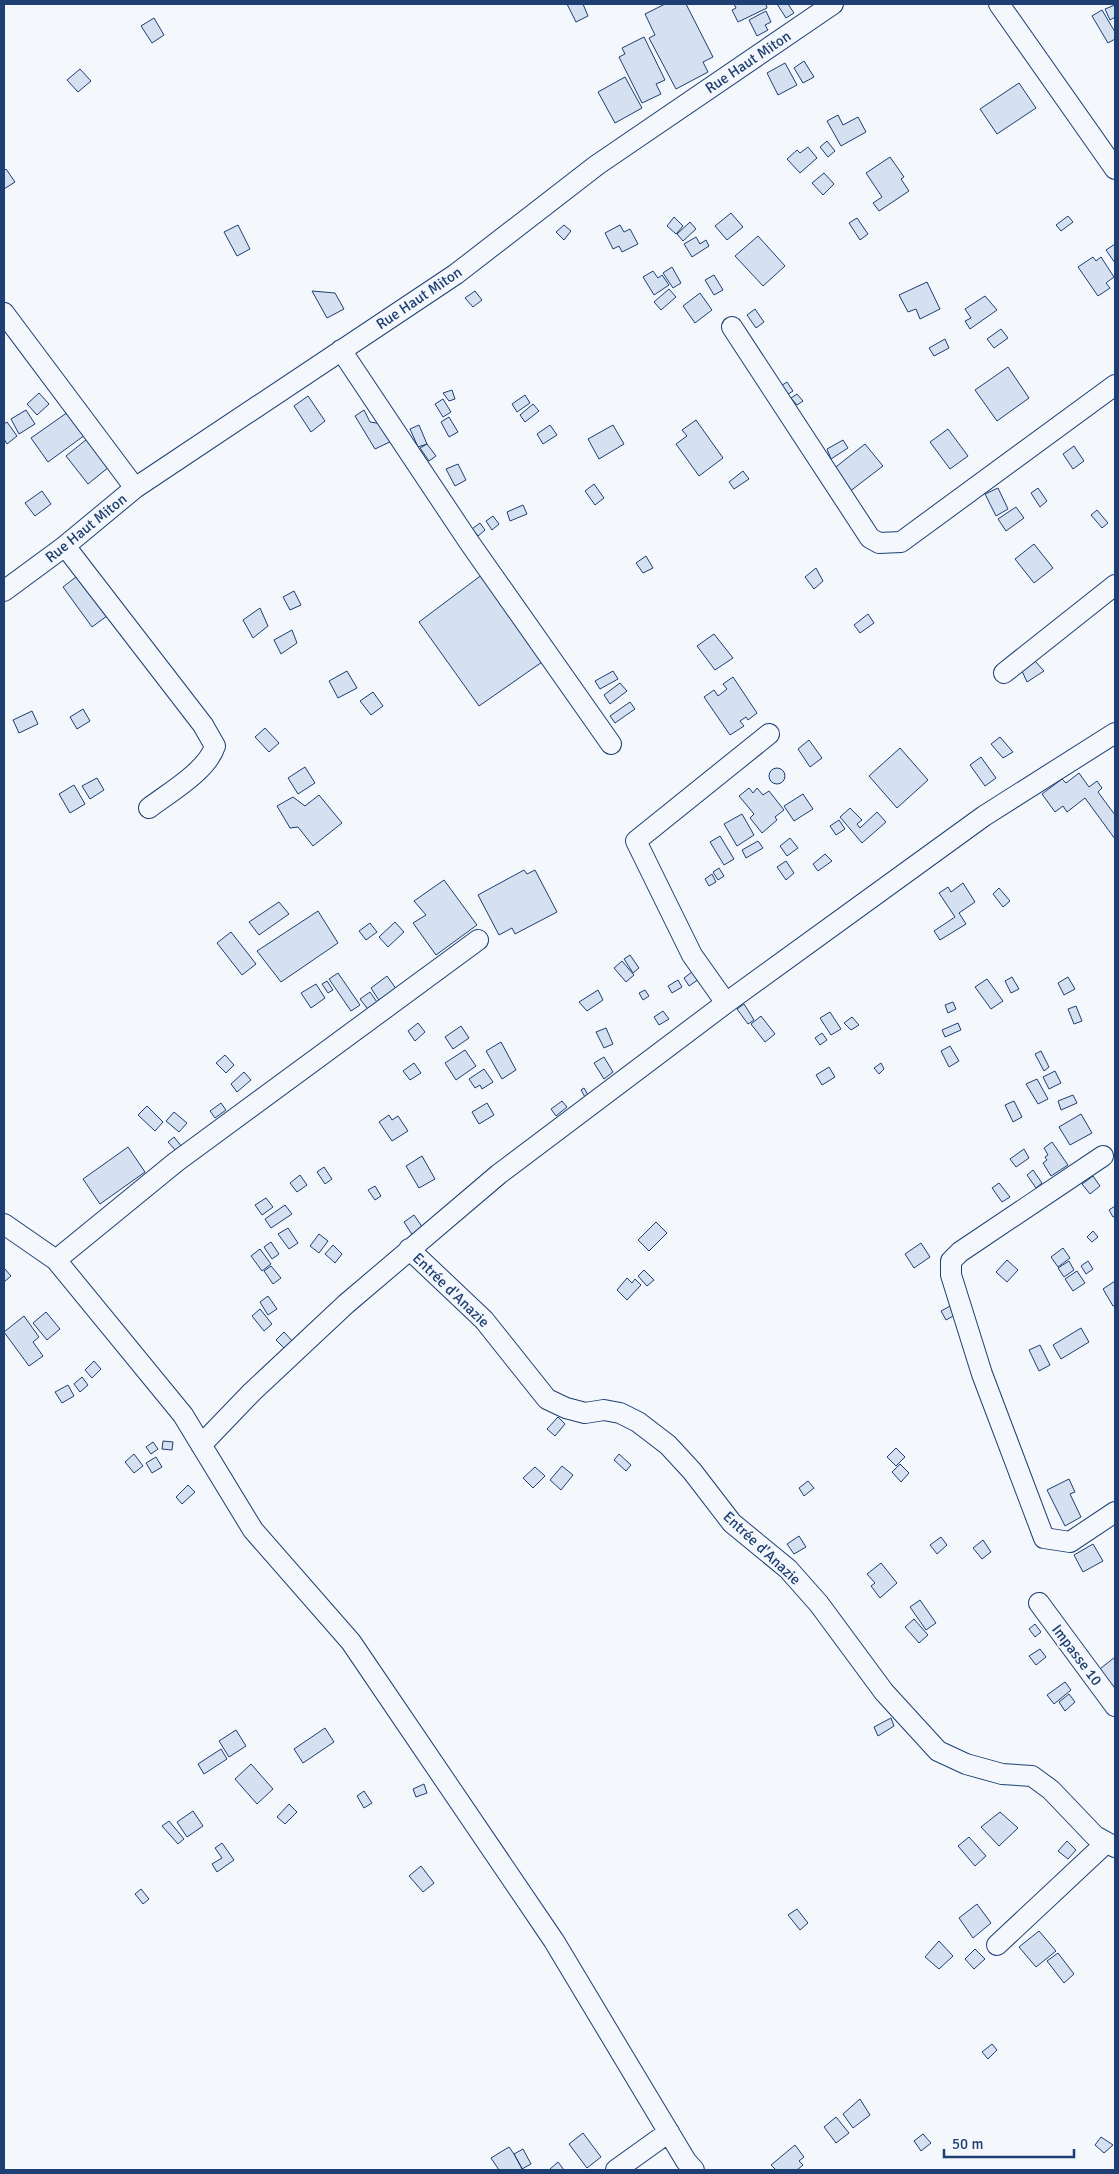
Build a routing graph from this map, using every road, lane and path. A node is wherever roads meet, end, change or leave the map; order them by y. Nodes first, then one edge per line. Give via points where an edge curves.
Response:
1 (833, 4) edge
2 (999, 4) edge
3 (1115, 169) edge
4 (4, 313) edge
5 (732, 327) dead end
6 (341, 350) junction
7 (1115, 385) edge
8 (135, 488) junction
9 (65, 546) junction
10 (1115, 585) edge
11 (4, 591) edge
12 (1004, 673) dead end
13 (1115, 733) edge
14 (769, 734) dead end
15 (611, 744) dead end
16 (149, 808) dead end
17 (478, 940) dead end
18 (726, 1003) junction
19 (1103, 1156) dead end
20 (4, 1224) edge
21 (409, 1249) junction
22 (56, 1260) junction
23 (201, 1444) junction
24 (1115, 1512) edge
25 (1039, 1603) dead end
26 (1115, 1706) edge
27 (1111, 1845) edge
28 (998, 1944) dead end
29 (669, 2132) junction
30 (616, 2170) edge
31 (694, 2170) edge

1 - 6 street, Rue Haut Miton via 597,165 456,274
2 - 3 street
4 - 8 street
5 - 7 street via 870,538 878,543 901,542
6 - 8 street, Rue Haut Miton
6 - 15 street via 469,542
8 - 9 street, Rue Haut Miton
9 - 11 street, Rue Haut Miton
9 - 16 street via 203,725 215,746 212,757 203,766
10 - 12 street
13 - 18 street via 984,816
14 - 18 street via 636,841 692,955
17 - 22 street via 176,1162
18 - 21 street via 499,1174
19 - 24 street via 960,1252 952,1261 950,1275 982,1374 1044,1538 1070,1542
20 - 22 street
21 - 23 street via 252,1392
21 - 27 street, Entrée d'Anazie via 484,1320 547,1399 585,1413 604,1410 620,1413 668,1445 732,1523 788,1569 807,1590 884,1692 938,1751 1002,1774 1032,1776 1051,1790 1095,1836
22 - 23 street via 183,1415
23 - 29 street via 252,1530 352,1642 554,1941
25 - 26 street, Impasse 10
27 - 28 street
29 - 30 street
29 - 31 street

